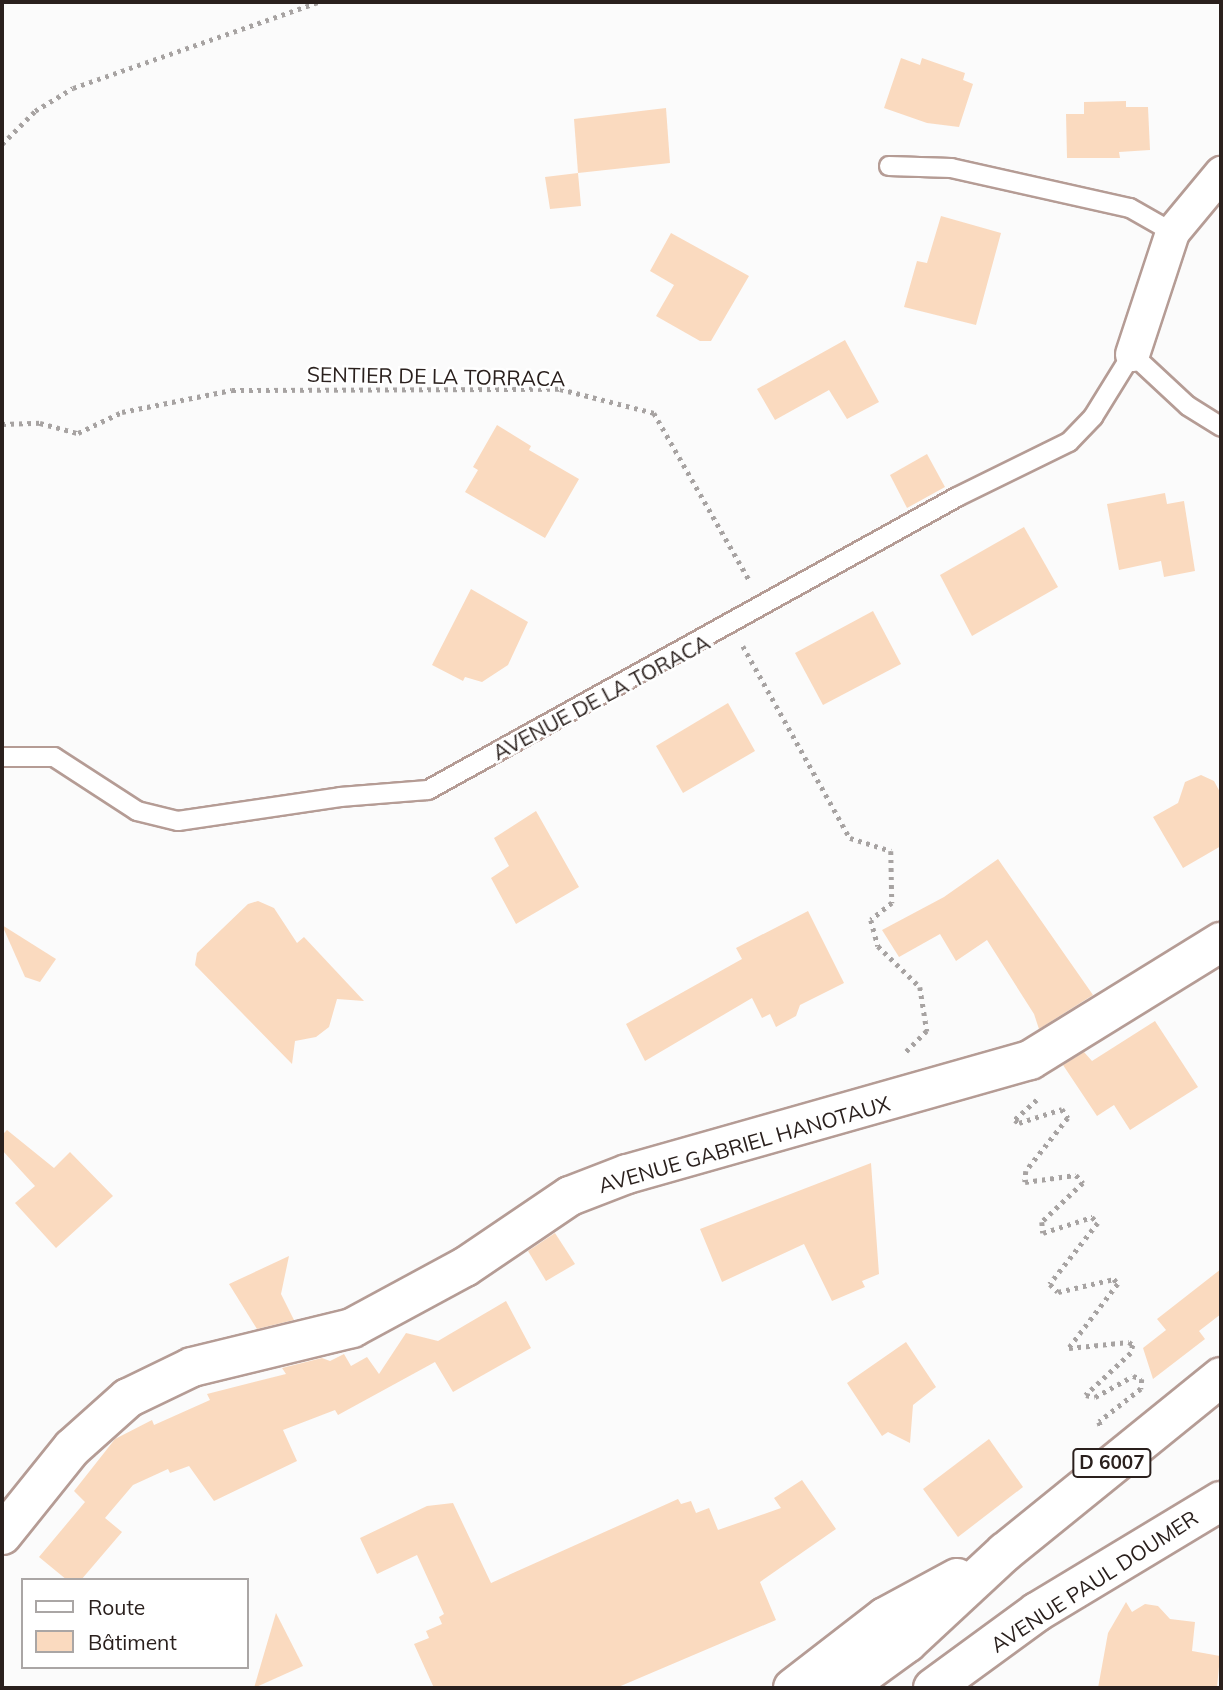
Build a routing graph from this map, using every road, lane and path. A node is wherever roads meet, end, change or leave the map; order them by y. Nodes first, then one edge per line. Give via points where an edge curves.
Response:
1 (319, 2) edge
2 (2, 144) edge
3 (889, 166) dead end
4 (1221, 173) edge
5 (1172, 232) junction
6 (1132, 354) junction
7 (2, 424) edge
8 (1221, 426) edge
9 (764, 606) junction
10 (732, 625) junction
11 (2, 757) edge
12 (1221, 942) edge
13 (894, 1064) dead end
14 (1044, 1094) dead end
15 (1221, 1377) edge
16 (1116, 1460) junction
17 (1221, 1501) edge
18 (2, 1535) edge
19 (1006, 1552) junction
20 (793, 1688) edge
21 (845, 1688) edge
22 (933, 1688) edge

1 - 2 path via 73,88 35,111
3 - 5 lane via 951,168 1130,208
4 - 5 street, AVENUE DE LA TORACA
5 - 6 street, AVENUE DE LA TORACA
6 - 8 lane via 1188,407
6 - 9 lane, AVENUE DE LA TORACA via 1093,417 1069,442 957,497
7 - 9 path, SENTIER DE LA TORRACA via 40,423 78,433 122,412 232,390 560,389 654,413
9 - 10 lane, AVENUE DE LA TORACA
10 - 11 lane, AVENUE DE LA TORACA via 428,790 340,797 178,821 136,811 54,757
10 - 13 path via 850,838 891,851 892,903 871,920 878,946 920,987 927,1031
12 - 18 main road, AVENUE GABRIEL HANOTAUX via 1030,1060 627,1174 570,1196 465,1267 352,1328 192,1367 128,1398 72,1448
14 - 16 path via 1015,1120 1019,1124 1062,1109 1068,1118 1026,1171 1025,1182 1076,1175 1083,1183 1042,1222 1043,1233 1092,1217 1098,1223 1050,1284 1058,1292 1114,1279 1118,1284 1069,1348 1133,1345 1131,1353 1086,1390 1090,1398 1133,1376 1142,1379 1141,1389 1099,1422
15 - 16 main road, D 6007
16 - 19 main road, D 6007
17 - 22 main road, AVENUE PAUL DOUMER via 1037,1612
19 - 20 main road, D 6007 via 885,1617
19 - 21 main road, D 6007 via 907,1643

